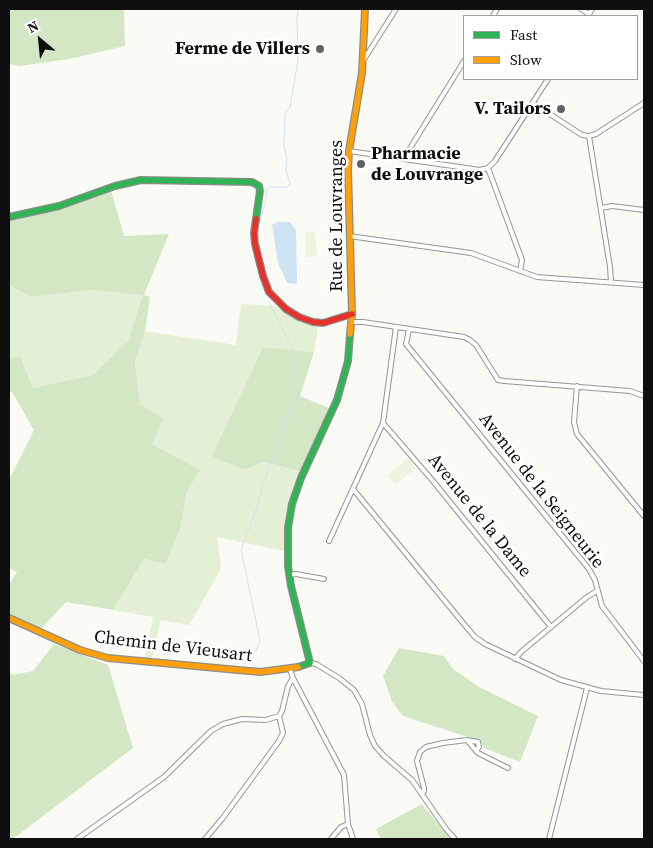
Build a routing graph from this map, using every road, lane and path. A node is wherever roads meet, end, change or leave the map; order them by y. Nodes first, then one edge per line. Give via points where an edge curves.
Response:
1 (365, 9) edge
2 (396, 9) edge
3 (581, 9) edge
4 (592, 9) edge
5 (588, 15) edge
6 (363, 62) junction
7 (463, 63) edge
8 (547, 80) edge
9 (533, 103) junction
10 (644, 103) edge
11 (589, 136) junction
12 (349, 150) junction
13 (404, 158) junction
14 (488, 168) junction
15 (601, 208) junction
16 (643, 210) edge
17 (9, 217) edge
18 (349, 236) junction
19 (520, 271) junction
20 (610, 282) junction
21 (644, 285) edge
22 (352, 314) junction
23 (352, 322) junction
24 (396, 327) junction
25 (409, 329) junction
26 (395, 343) junction
27 (406, 344) junction
28 (577, 386) junction
29 (644, 396) edge
30 (384, 423) junction
31 (353, 489) junction
32 (644, 516) edge
33 (329, 541) dead end
34 (289, 575) junction
35 (324, 579) dead end
36 (597, 592) junction
37 (9, 618) edge
38 (552, 627) junction
39 (516, 659) junction
40 (644, 661) edge
41 (310, 663) junction
42 (290, 669) junction
43 (292, 678) junction
44 (588, 688) junction
45 (644, 695) edge
46 (279, 716) junction
47 (467, 740) junction
48 (476, 751) junction
49 (508, 768) dead end
50 (422, 794) junction
51 (348, 824) junction
52 (78, 839) edge
53 (205, 839) edge
54 (331, 839) edge
55 (354, 839) edge
56 (455, 839) edge
57 (549, 839) edge

1 - 6 street
2 - 6 street, Rue de Louvranges
3 - 5 street
4 - 5 street
6 - 12 street, Rue de Louvranges
7 - 13 street
8 - 9 street
9 - 11 street via 582,135
9 - 14 street
10 - 11 street
11 - 15 street
12 - 13 street
12 - 18 street, Rue de Louvranges
13 - 14 street via 480,170
14 - 19 street via 522,260
15 - 16 street via 612,206
15 - 20 street
17 - 22 street via 59,206 141,180 256,183 260,197 255,244 269,292 299,317 313,322 323,323
18 - 19 street via 471,254
18 - 22 street, Rue de Louvranges
19 - 20 street via 537,277
20 - 21 street
22 - 23 street, Rue de Louvranges
23 - 24 street
23 - 34 street, Rue de Louvranges via 342,386 300,478 292,504 288,528
24 - 25 street
24 - 26 street
25 - 27 street
25 - 28 street via 470,340 498,380
26 - 27 street
26 - 30 street
27 - 36 street, Avenue de la Seigneurie via 589,569
28 - 29 street via 630,391
28 - 32 street via 574,422 577,434
30 - 31 street
30 - 38 street, Avenue de la Dame
31 - 33 street
31 - 39 street via 475,637
34 - 35 street
34 - 41 street, Rue de Louvranges
36 - 38 street
36 - 40 street, Avenue de la Seigneurie via 609,618
37 - 42 street, Chemin de Vieusart via 80,650 108,658 251,672
38 - 39 street
39 - 44 street via 561,680
41 - 42 street, Chemin de Vieusart
41 - 50 street via 354,690 362,704 375,746 412,780
42 - 43 street
43 - 46 street
43 - 51 street via 341,769
44 - 45 street
44 - 57 street
46 - 52 street via 266,720 242,719 211,731 164,777
46 - 53 street via 283,733 279,742
47 - 48 street
47 - 48 street via 478,742
47 - 50 street via 423,749 417,761 424,788
48 - 49 street
50 - 56 street
51 - 54 street
51 - 55 street

